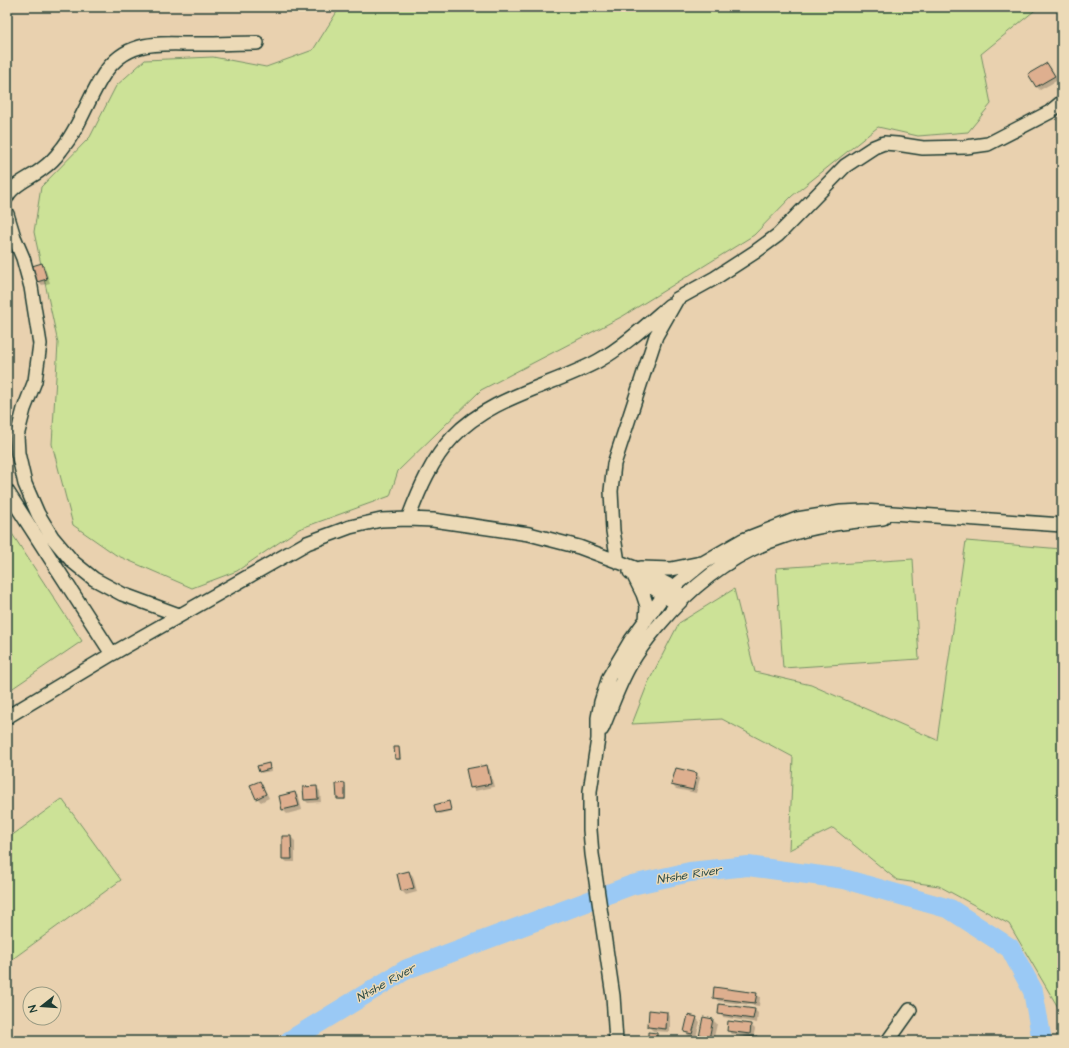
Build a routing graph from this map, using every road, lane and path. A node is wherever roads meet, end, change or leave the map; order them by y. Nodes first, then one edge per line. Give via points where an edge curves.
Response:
1 (257, 43) dead end
2 (1062, 102) edge
3 (7, 197) edge
4 (7, 214) edge
5 (677, 299) junction
6 (7, 491) edge
7 (913, 515) junction
8 (408, 519) junction
9 (1062, 525) edge
10 (620, 563) junction
11 (703, 563) junction
12 (634, 571) junction
13 (669, 591) junction
14 (681, 600) junction
15 (179, 615) junction
16 (646, 620) junction
17 (112, 654) junction
18 (7, 717) edge
19 (598, 738) junction
20 (910, 1010) dead end
21 (616, 1041) edge
22 (888, 1041) edge

1 - 3 street via 152,44 124,53 105,73 72,136 60,152 42,170 16,187
2 - 5 street via 1050,112 988,144 923,148 884,143 874,147 845,166 778,235 716,278
4 - 15 street via 31,288 40,344 35,381 24,409 18,436 18,453 26,484 38,514 52,537 74,562 94,579 122,594
5 - 8 street via 600,360 500,404 473,420 454,436 437,457
5 - 10 street via 656,336 614,464 610,491 613,531
6 - 17 street
7 - 9 street
7 - 11 street via 864,511 797,519 743,540
7 - 14 street via 836,524 785,536 739,556
8 - 10 street via 433,520 529,534 579,547
8 - 15 street via 381,520 350,527 307,543
10 - 12 street
11 - 12 street via 671,569
11 - 13 street
12 - 13 street
12 - 16 street via 647,606
13 - 14 street
13 - 16 street
14 - 19 street via 642,645 629,666
15 - 17 street
16 - 19 street via 623,652 609,678 598,718
17 - 18 street
19 - 21 street via 590,791 590,830 613,996
20 - 22 street

